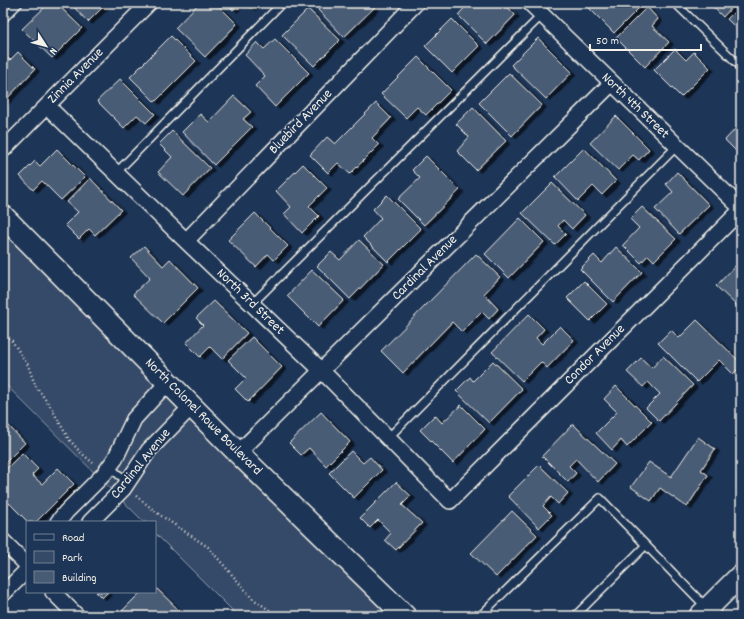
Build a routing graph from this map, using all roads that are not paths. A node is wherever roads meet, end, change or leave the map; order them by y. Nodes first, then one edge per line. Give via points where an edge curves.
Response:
1 (19, 3) edge
2 (150, 3) edge
3 (282, 3) edge
4 (416, 3) edge
5 (530, 3) edge
6 (675, 3) edge
7 (542, 15) junction
8 (3, 19) edge
9 (741, 68) edge
10 (612, 83) junction
11 (47, 106) junction
12 (677, 146) junction
13 (3, 150) edge
14 (116, 173) junction
15 (741, 209) edge
16 (3, 216) edge
17 (186, 242) junction
18 (252, 304) junction
19 (321, 370) junction
20 (168, 382) junction
21 (192, 406) junction
22 (388, 438) junction
23 (238, 453) junction
24 (103, 466) junction
25 (131, 488) junction
26 (450, 501) joint
27 (59, 521) edge
28 (91, 521) edge
29 (3, 541) edge
30 (646, 545) junction
31 (26, 564) edge
32 (26, 571) edge
33 (741, 575) edge
34 (54, 593) edge
35 (3, 594) edge
36 (704, 612) edge
37 (77, 616) edge
38 (405, 616) edge
39 (480, 616) edge
40 (575, 616) edge

1 - 8 lane
2 - 11 street, Zinnia Avenue
3 - 14 lane
4 - 17 street, Bluebird Avenue
5 - 7 street, North 4th Street
6 - 9 lane
7 - 10 street, North 4th Street
7 - 18 lane
10 - 12 street, North 4th Street
10 - 19 street, Cardinal Avenue
11 - 13 street, Zinnia Avenue
11 - 14 street, North 3rd Street
12 - 15 street, North 4th Street
12 - 22 lane
14 - 17 street, North 3rd Street
15 - 26 street, Condor Avenue
16 - 20 main road, North Colonel Rowe Boulevard
17 - 18 street, North 3rd Street
18 - 19 street, North 3rd Street
19 - 22 street, North 3rd Street
19 - 23 street, Cardinal Avenue
20 - 21 main road, North Colonel Rowe Boulevard
20 - 24 street, Cardinal Avenue via 134,419 115,459
21 - 23 main road, North Colonel Rowe Boulevard
21 - 25 street, Cardinal Avenue via 149,450
22 - 26 street, North 3rd Street
23 - 38 main road, North Colonel Rowe Boulevard
24 - 25 lane via 119,475
24 - 27 street, Cardinal Avenue
25 - 28 street, Cardinal Avenue via 117,495
29 - 31 street
30 - 36 lane
30 - 39 lane via 600,498
30 - 40 lane
32 - 35 street
33 - 36 main road
34 - 37 street

